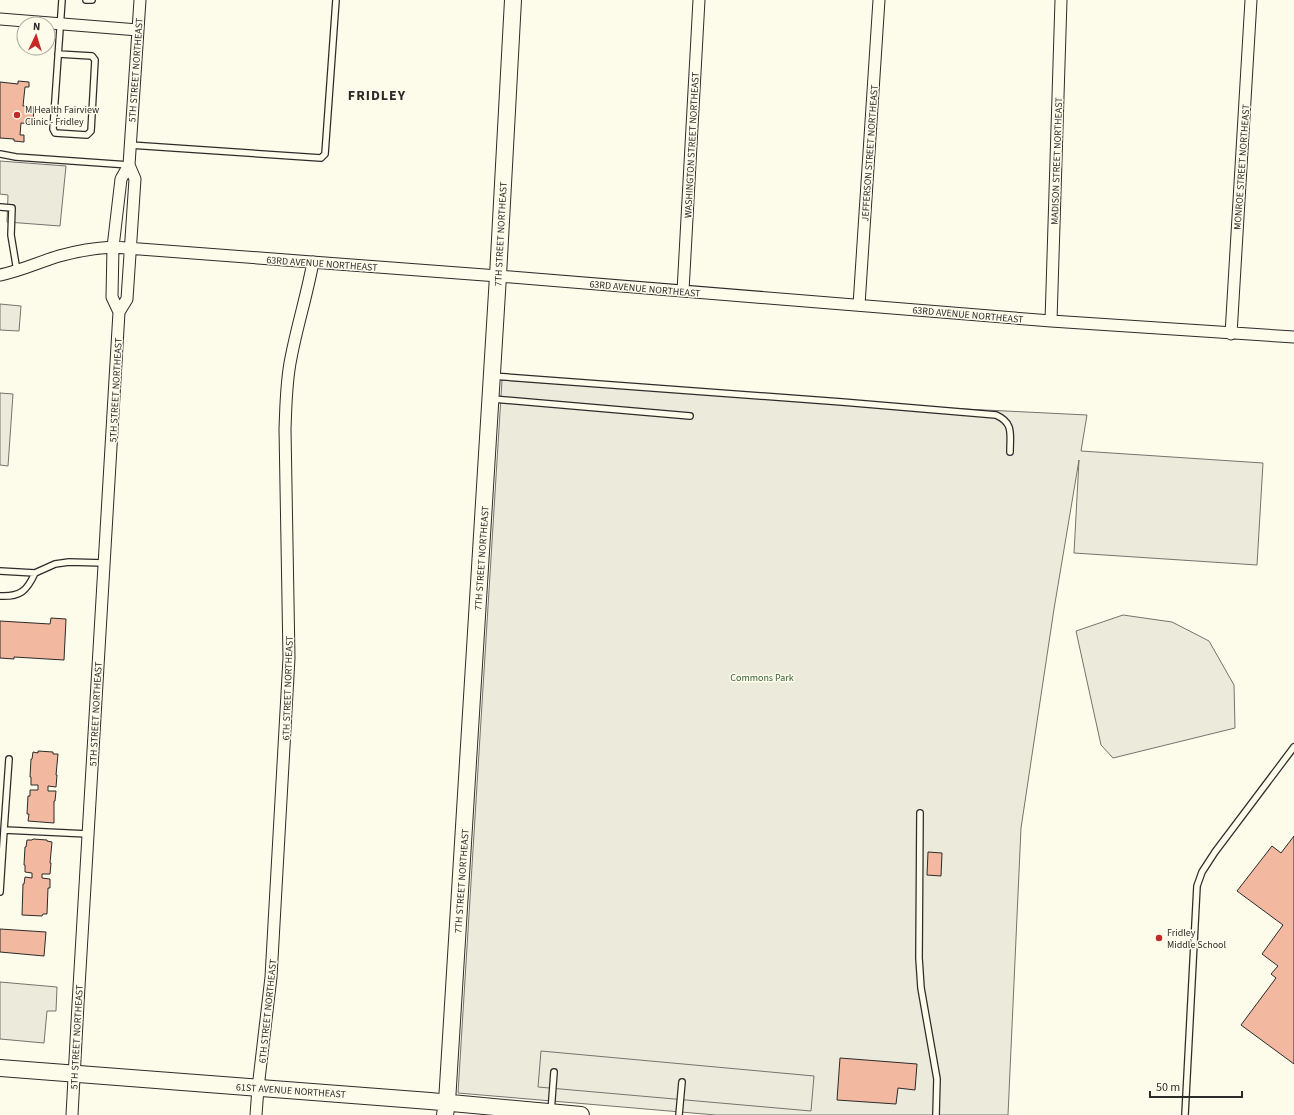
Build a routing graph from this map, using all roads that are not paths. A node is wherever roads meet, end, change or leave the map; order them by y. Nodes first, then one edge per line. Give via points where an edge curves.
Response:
1 (62, 0) edge
2 (86, 0) edge
3 (92, 0) edge
4 (140, 0) edge
5 (336, 0) edge
6 (513, 0) edge
7 (699, 0) edge
8 (878, 0) edge
9 (1061, 0) edge
10 (1251, 0) edge
11 (0, 20) edge
12 (60, 24) junction
13 (138, 30) junction
14 (58, 54) junction
15 (130, 145) junction
16 (0, 154) edge
17 (128, 165) junction
18 (0, 207) edge
19 (113, 247) junction
20 (130, 248) junction
21 (313, 262) junction
22 (17, 271) junction
23 (0, 275) edge
24 (498, 276) junction
25 (682, 291) junction
26 (859, 305) junction
27 (119, 312) junction
28 (1050, 321) junction
29 (1231, 334) junction
30 (1294, 338) edge
31 (492, 376) junction
32 (490, 399) junction
33 (690, 416) dead end
34 (1010, 452) dead end
35 (104, 563) junction
36 (0, 571) edge
37 (35, 573) junction
38 (0, 596) edge
39 (1294, 747) edge
40 (9, 759) dead end
41 (920, 813) dead end
42 (4, 830) junction
43 (88, 834) junction
44 (0, 892) edge
45 (0, 1068) edge
46 (554, 1072) dead end
47 (74, 1074) junction
48 (682, 1082) dead end
49 (258, 1088) junction
50 (446, 1109) edge
51 (551, 1112) junction
52 (72, 1115) edge
53 (256, 1115) edge
54 (581, 1115) edge
55 (679, 1115) edge
56 (936, 1115) edge
57 (1185, 1115) edge

1 - 12 lane
2 - 3 lane
4 - 13 street, 5TH STREET NORTHEAST
5 - 15 lane via 323,157
6 - 24 street, 7TH STREET NORTHEAST
7 - 25 street, WASHINGTON STREET NORTHEAST
8 - 26 street, JEFFERSON STREET NORTHEAST
9 - 28 street, MADISON STREET NORTHEAST
10 - 29 street, MONROE STREET NORTHEAST
11 - 12 street
12 - 13 street
12 - 14 lane
13 - 15 street, 5TH STREET NORTHEAST
14 - 14 lane via 53,129 55,133 87,135 91,131 95,60 92,56
15 - 17 street, 5TH STREET NORTHEAST
16 - 17 lane
17 - 19 street, 5TH STREET NORTHEAST via 121,179
17 - 20 street, 5TH STREET NORTHEAST via 135,179
18 - 22 lane via 12,208 11,235
19 - 20 street, 63RD AVENUE NORTHEAST
19 - 22 street, 63RD AVENUE NORTHEAST via 58,256
19 - 27 street, 5TH STREET NORTHEAST via 112,297
20 - 21 street, 63RD AVENUE NORTHEAST
20 - 27 street, 5TH STREET NORTHEAST via 127,299
21 - 24 street, 63RD AVENUE NORTHEAST
21 - 49 street, 6TH STREET NORTHEAST via 290,360 287,394 285,429 290,658 272,977
22 - 23 street, 63RD AVENUE NORTHEAST
24 - 25 street, 63RD AVENUE NORTHEAST
24 - 31 street, 7TH STREET NORTHEAST
25 - 26 street, 63RD AVENUE NORTHEAST
26 - 28 street, 63RD AVENUE NORTHEAST
27 - 35 street, 5TH STREET NORTHEAST
28 - 29 street, 63RD AVENUE NORTHEAST
29 - 30 street, 63RD AVENUE NORTHEAST
31 - 32 street, 7TH STREET NORTHEAST
31 - 34 lane via 996,415 1009,424
32 - 33 lane
32 - 50 street, 7TH STREET NORTHEAST
35 - 37 lane via 55,564
35 - 43 street, 5TH STREET NORTHEAST
36 - 37 lane
37 - 38 lane via 24,592
39 - 57 lane via 1215,852 1202,872 1197,886
40 - 42 lane
41 - 56 lane via 920,988 937,1079
42 - 43 lane
42 - 44 lane
43 - 47 street, 5TH STREET NORTHEAST
45 - 47 street, 61ST AVENUE NORTHEAST
46 - 51 lane
47 - 49 street, 61ST AVENUE NORTHEAST
47 - 52 street, 5TH STREET NORTHEAST
48 - 55 lane
49 - 50 street, 61ST AVENUE NORTHEAST
49 - 53 street, 6TH STREET NORTHEAST
50 - 51 street, 61ST AVENUE NORTHEAST
51 - 54 street, 61ST AVENUE NORTHEAST

